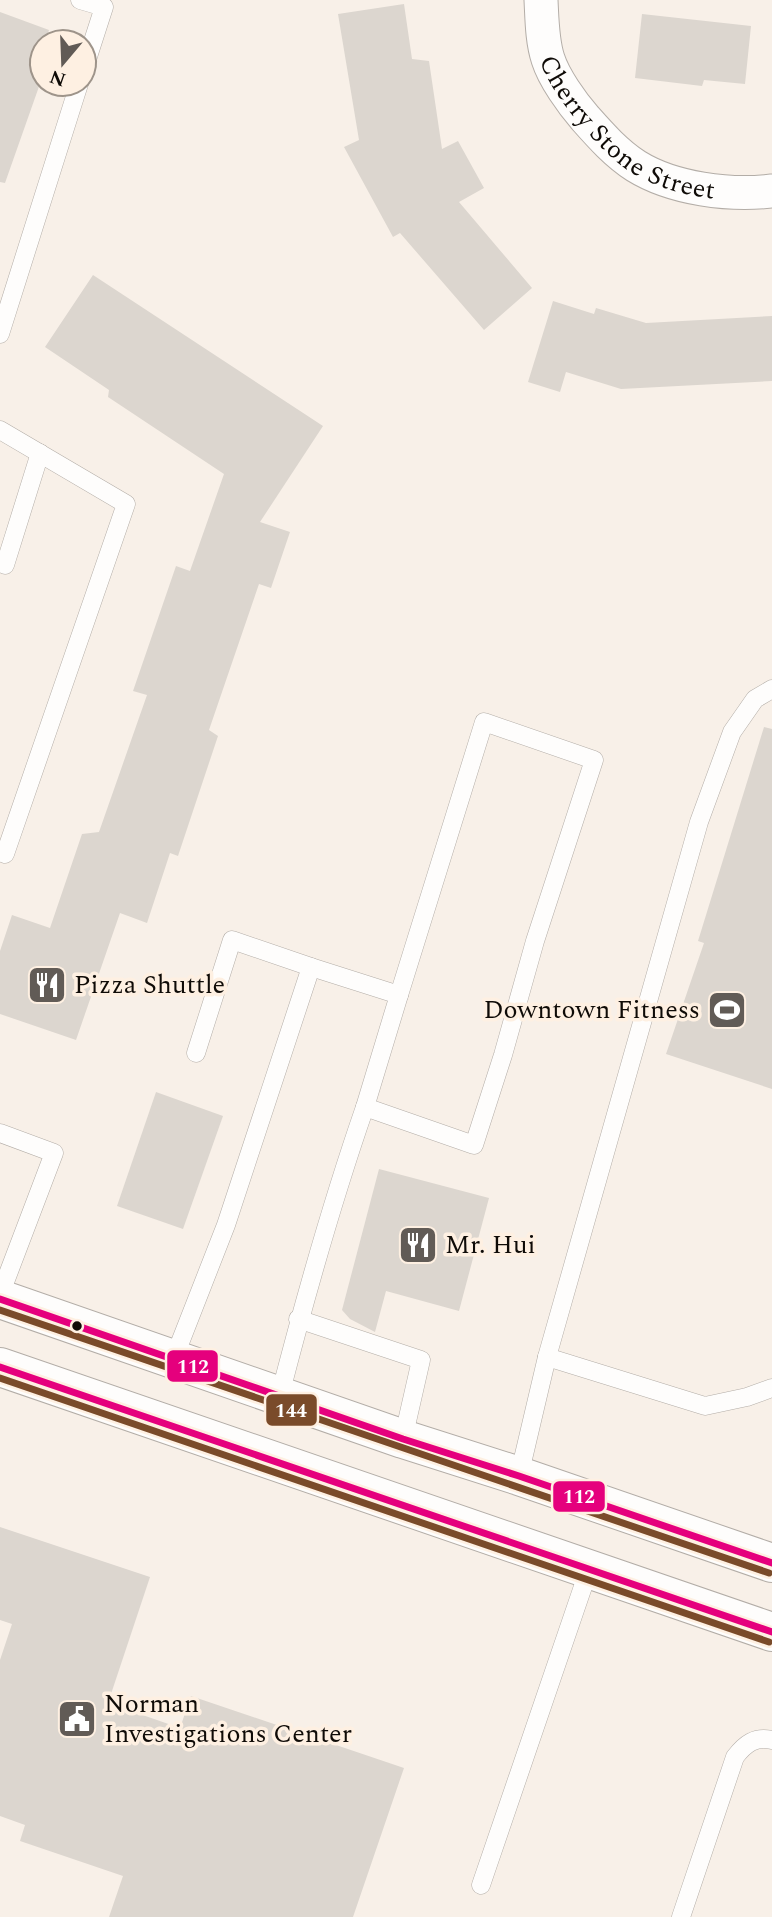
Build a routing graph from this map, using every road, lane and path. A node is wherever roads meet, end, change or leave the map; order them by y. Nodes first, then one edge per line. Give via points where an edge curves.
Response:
1 (80, 0) edge
2 (541, 0) edge
3 (97, 28) edge
4 (75, 98) edge
5 (772, 191) edge
6 (0, 334) edge
7 (0, 430) edge
8 (40, 453) junction
9 (2, 570) edge
10 (772, 689) edge
11 (0, 852) edge
12 (311, 967) junction
13 (399, 995) junction
14 (196, 1053) dead end
15 (365, 1107) junction
16 (0, 1133) edge
17 (0, 1297) edge
18 (298, 1319) junction
19 (547, 1357) junction
20 (174, 1359) junction
21 (0, 1367) edge
22 (772, 1388) edge
23 (280, 1395) junction
24 (403, 1439) junction
25 (519, 1476) junction
26 (772, 1563) edge
27 (589, 1569) junction
28 (772, 1632) edge
29 (772, 1740) edge
30 (481, 1885) dead end
31 (681, 1917) edge

1 - 3 lane via 104,8
2 - 5 street, Cherry Stone Street via 548,59 572,102 609,145 638,167 678,183 750,194
4 - 6 lane
7 - 8 lane
8 - 9 lane
8 - 11 lane via 126,504 5,854
10 - 19 lane via 755,699 732,732 704,810
12 - 13 lane
12 - 14 lane via 232,940
12 - 20 lane via 226,1225
13 - 15 lane
13 - 15 lane via 484,722 594,760 474,1144
15 - 18 lane
16 - 17 lane via 54,1153
17 - 20 street
18 - 23 lane
18 - 24 lane via 421,1360
19 - 22 lane via 705,1406
19 - 25 lane
20 - 23 street
21 - 27 street
23 - 24 street
24 - 25 street
25 - 26 street
27 - 28 street
27 - 30 lane
29 - 31 lane via 749,1742 735,1757

